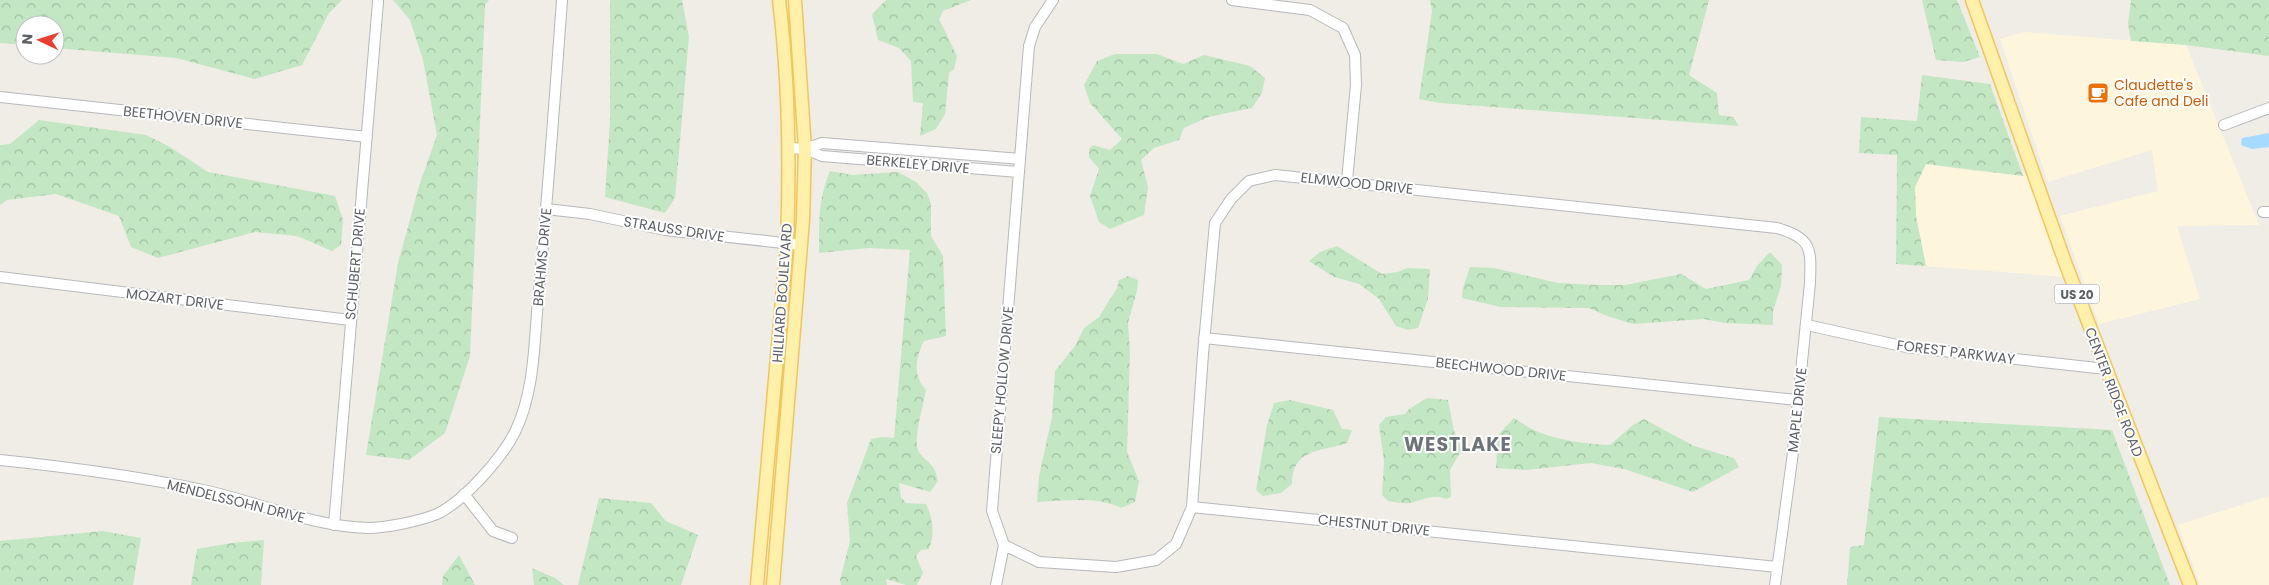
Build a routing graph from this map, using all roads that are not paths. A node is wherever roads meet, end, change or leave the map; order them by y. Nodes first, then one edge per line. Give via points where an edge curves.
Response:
1 (562, 0) edge
2 (779, 0) edge
3 (795, 0) edge
4 (1053, 0) edge
5 (1232, 0) edge
6 (1972, 0) edge
7 (378, 2) dead end
8 (0, 96) edge
9 (2269, 108) edge
10 (2224, 125) dead end
11 (367, 137) junction
12 (789, 148) junction
13 (805, 148) junction
14 (1020, 158) junction
15 (1019, 172) junction
16 (1347, 181) junction
17 (546, 209) junction
18 (1800, 238) joint
19 (786, 243) junction
20 (802, 245) junction
21 (0, 277) edge
22 (350, 320) junction
23 (1807, 325) junction
24 (1204, 338) junction
25 (2106, 369) junction
26 (1797, 400) junction
27 (0, 460) edge
28 (464, 494) junction
29 (1192, 507) junction
30 (334, 525) junction
31 (512, 538) dead end
32 (1004, 545) junction
33 (1777, 567) junction
34 (757, 585) edge
35 (773, 585) edge
36 (996, 585) edge
37 (1775, 585) edge
38 (2190, 585) edge

1 - 17 street, BRAHMS DRIVE
2 - 12 main road, HILLIARD BOULEVARD via 786,64
3 - 13 main road, HILLIARD BOULEVARD
4 - 14 street via 1035,27 1029,46
5 - 16 street via 1310,10 1343,28 1354,55 1356,85
6 - 25 main road, CENTER RIDGE ROAD / US 20
7 - 11 street, SCHUBERT DRIVE
8 - 11 street, BEETHOVEN DRIVE
9 - 10 street
11 - 22 street, SCHUBERT DRIVE
12 - 13 street, BERKELEY DRIVE
12 - 19 main road, HILLIARD BOULEVARD
13 - 14 street, BERKELEY DRIVE via 822,143
13 - 15 street, BERKELEY DRIVE via 822,156
13 - 20 main road, HILLIARD BOULEVARD
14 - 15 street
15 - 32 street, SLEEPY HOLLOW DRIVE via 992,511
16 - 18 street, ELMWOOD DRIVE via 1777,228 1793,232
16 - 24 street, ELMWOOD DRIVE via 1276,175 1249,181 1231,200 1215,223
17 - 19 street, STRAUSS DRIVE via 590,214 665,230
17 - 28 street, BRAHMS DRIVE via 529,388 516,431 497,461
18 - 23 street, MAPLE DRIVE via 1811,254
19 - 20 street, STRAUSS DRIVE
19 - 34 main road, HILLIARD BOULEVARD
20 - 35 main road, HILLIARD BOULEVARD
21 - 22 street, MOZART DRIVE
22 - 30 street, SCHUBERT DRIVE
23 - 25 street, FOREST PARKWAY via 1906,348
23 - 26 street, MAPLE DRIVE
24 - 26 street, BEECHWOOD DRIVE
24 - 29 street, ELMWOOD DRIVE
25 - 38 main road, CENTER RIDGE ROAD / US 20
26 - 33 street, MAPLE DRIVE
27 - 30 street, MENDELSSOHN DRIVE via 79,469 203,490
28 - 30 street, MENDELSSOHN DRIVE via 437,514 403,523 371,528
28 - 31 street via 493,531
29 - 32 street via 1176,544 1156,560 1116,567 1039,562
29 - 33 street, CHESTNUT DRIVE
32 - 36 street
33 - 37 street, MAPLE DRIVE

